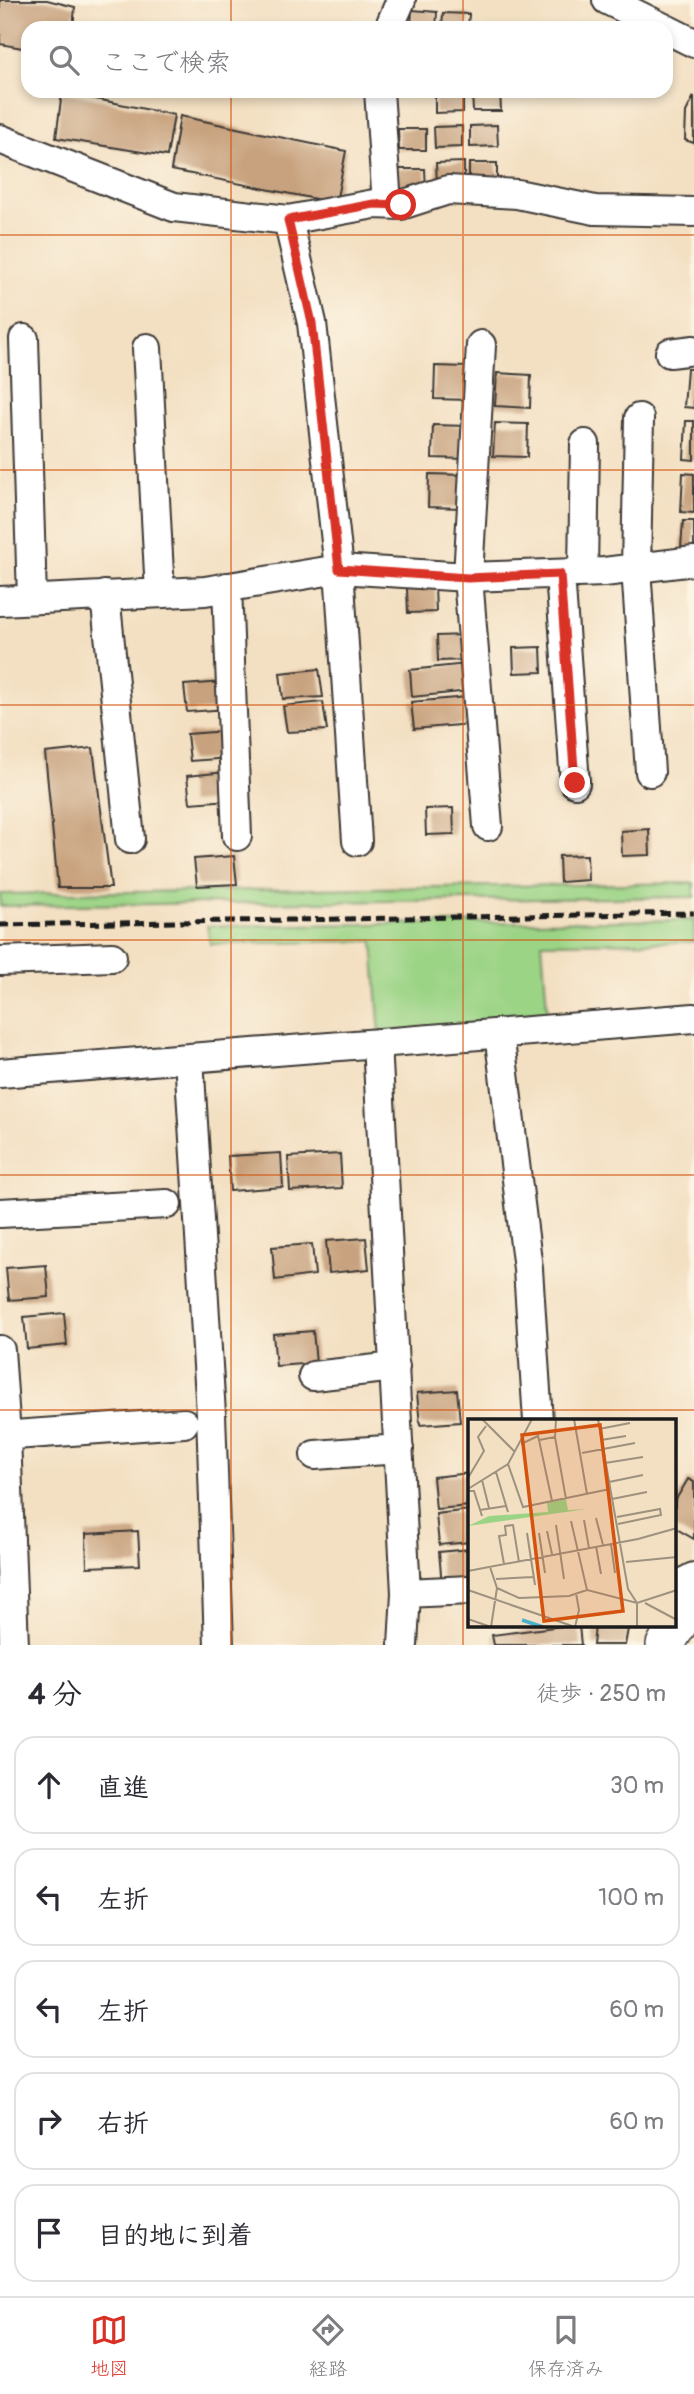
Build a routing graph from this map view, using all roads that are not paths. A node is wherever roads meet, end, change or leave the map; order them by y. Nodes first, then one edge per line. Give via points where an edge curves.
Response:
1 (401, 0) edge
2 (607, 0) edge
3 (392, 21) edge
4 (650, 21) edge
5 (673, 32) edge
6 (694, 43) edge
7 (379, 98) edge
8 (0, 139) edge
9 (387, 204) junction
10 (694, 212) edge
11 (288, 220) junction
12 (24, 339) dead end
13 (481, 345) dead end
14 (147, 348) dead end
15 (639, 418) dead end
16 (585, 444) dead end
17 (694, 561) edge
18 (636, 568) junction
19 (339, 569) junction
20 (571, 573) junction
21 (468, 578) junction
22 (227, 587) junction
23 (160, 593) junction
24 (105, 596) junction
25 (32, 599) junction
26 (0, 601) edge
27 (650, 772) dead end
28 (575, 783) dead end
29 (488, 827) dead end
30 (237, 836) dead end
31 (130, 839) dead end
32 (357, 841) dead end
33 (112, 957) dead end
34 (0, 961) edge
35 (694, 1018) edge
36 (499, 1033) junction
37 (377, 1043) junction
38 (190, 1058) junction
39 (0, 1073) edge
40 (167, 1204) dead end
41 (0, 1213) edge
42 (0, 1350) edge
43 (395, 1367) junction
44 (313, 1376) dead end
45 (538, 1419) edge
46 (184, 1423) dead end
47 (3, 1436) edge
48 (399, 1449) junction
49 (315, 1455) dead end
50 (4, 1517) edge
51 (694, 1577) edge
52 (676, 1586) edge
53 (468, 1590) edge
54 (406, 1593) junction
55 (694, 1599) edge
56 (7, 1615) edge
57 (676, 1628) edge
58 (676, 1628) edge
59 (14, 1645) edge
60 (219, 1645) edge
61 (403, 1645) edge
62 (665, 1645) edge

1 - 3 street
2 - 4 street
5 - 6 street
7 - 9 street
8 - 11 street via 174,207
9 - 10 street via 401,205 448,190 517,194 595,209
9 - 11 street
11 - 19 street via 312,323
12 - 25 street
13 - 21 street
14 - 23 street
15 - 18 street
16 - 20 street
17 - 18 street
18 - 20 street
18 - 27 street
19 - 21 street
19 - 22 street
19 - 32 street
20 - 21 street
20 - 28 street
21 - 29 street
22 - 23 street
22 - 30 street
23 - 24 street
24 - 25 street
24 - 31 street
25 - 26 street
33 - 34 street
35 - 36 street
36 - 37 street
36 - 45 street via 528,1269
37 - 38 street
37 - 43 street
38 - 39 street
38 - 60 street
40 - 41 street
42 - 47 street
43 - 44 street
43 - 48 street
46 - 47 street
47 - 50 street
48 - 49 street
48 - 54 street
50 - 56 street
51 - 52 street
53 - 54 street
54 - 61 street
55 - 58 main road
56 - 59 street
57 - 62 main road

